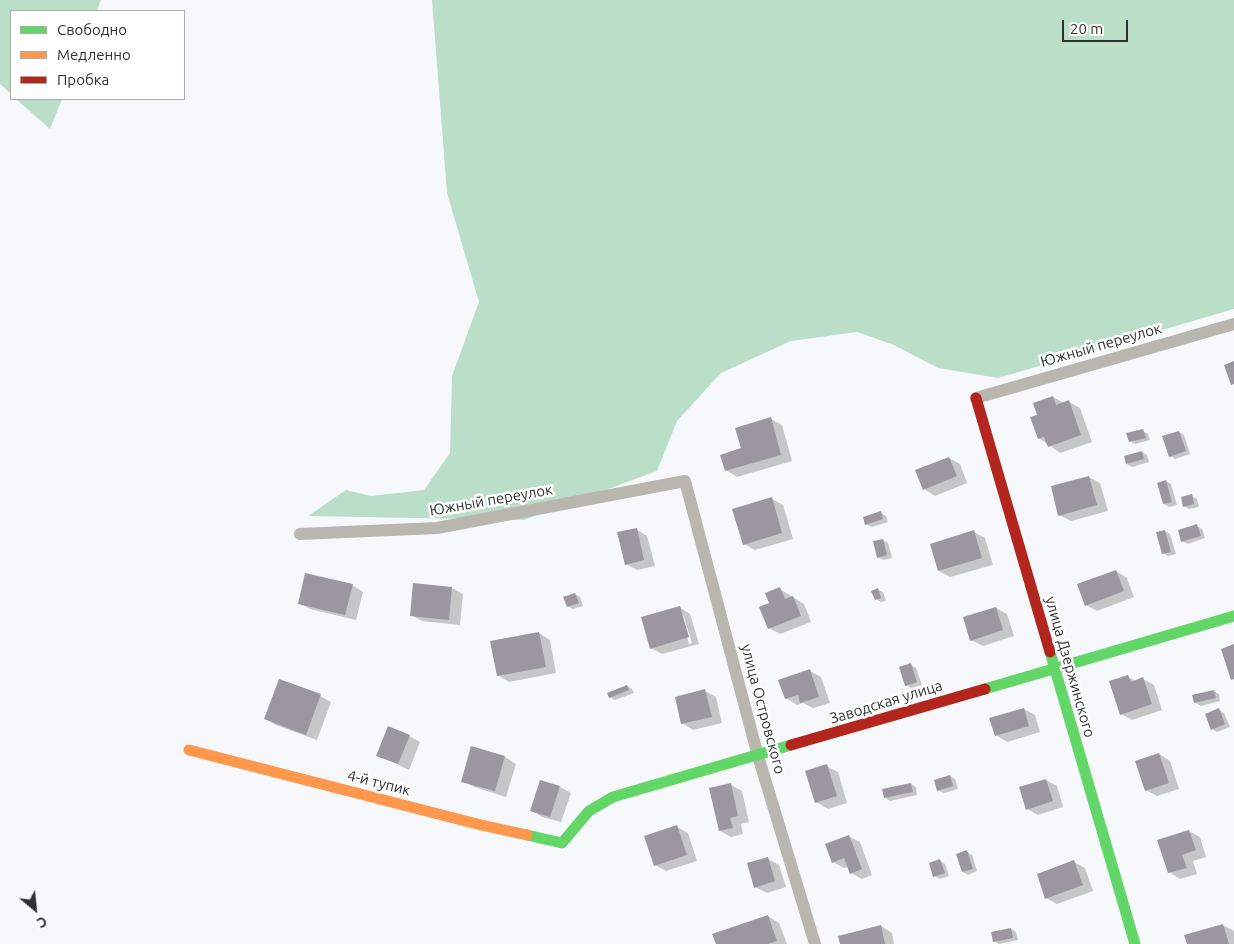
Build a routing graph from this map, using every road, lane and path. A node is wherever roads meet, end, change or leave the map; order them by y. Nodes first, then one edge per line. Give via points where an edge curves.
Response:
1 (1234, 324) edge
2 (976, 398) joint
3 (685, 481) joint
4 (300, 534) dead end
5 (1234, 616) edge
6 (1055, 668) junction
7 (189, 750) dead end
8 (758, 756) junction
9 (562, 843) joint
10 (815, 944) edge
11 (1135, 944) edge

1 - 2 lane, Южный переулок
2 - 6 street, улица Дзержинского
3 - 4 lane, Южный переулок via 436,528
3 - 8 lane, улица Островского
5 - 6 street, Заводская улица
6 - 8 street, Заводская улица
6 - 11 street, улица Дзержинского
7 - 9 street, 4-й тупик
8 - 9 street, Заводская улица via 614,797 588,811
8 - 10 lane, улица Островского

